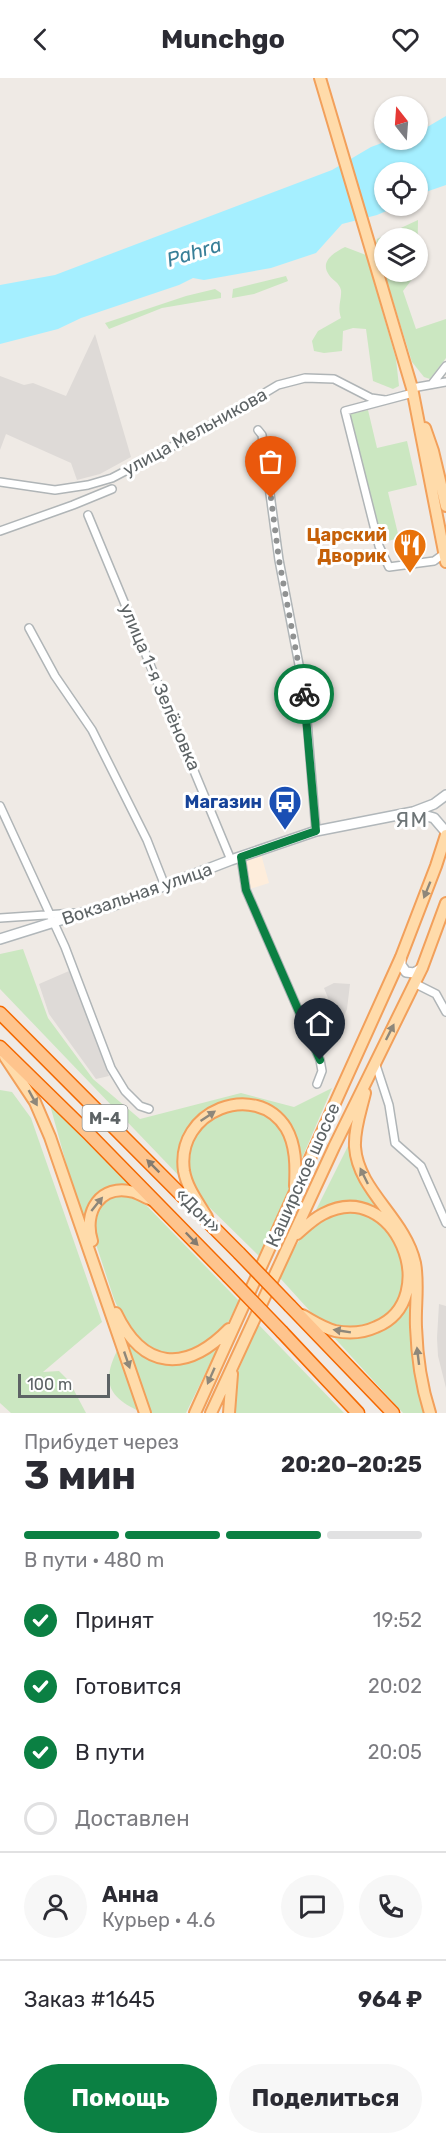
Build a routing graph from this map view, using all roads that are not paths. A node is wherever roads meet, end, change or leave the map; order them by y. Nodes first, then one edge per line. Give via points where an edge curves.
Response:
1 (320, 78) edge
2 (446, 366) edge
3 (446, 382) edge
4 (432, 384) junction
5 (413, 391) junction
6 (385, 400) junction
7 (258, 430) dead end
8 (0, 482) edge
9 (112, 489) dead end
10 (446, 506) edge
11 (88, 515) dead end
12 (0, 531) edge
13 (445, 557) edge
14 (29, 628) dead end
15 (446, 795) edge
16 (0, 806) edge
17 (413, 812) junction
18 (316, 831) junction
19 (446, 833) edge
20 (236, 859) junction
21 (165, 886) junction
22 (446, 903) edge
23 (0, 918) edge
24 (50, 919) junction
25 (0, 939) edge
26 (400, 957) junction
27 (422, 968) junction
28 (414, 983) junction
29 (446, 1012) edge
30 (0, 1013) edge
31 (0, 1048) edge
32 (372, 1067) junction
33 (317, 1084) dead end
34 (149, 1109) dead end
35 (295, 1191) junction
36 (156, 1202) junction
37 (210, 1222) junction
38 (446, 1223) edge
39 (293, 1239) junction
40 (293, 1309) junction
41 (235, 1323) junction
42 (233, 1364) junction
43 (145, 1413) edge
44 (195, 1413) edge
45 (212, 1413) edge
46 (229, 1413) edge
47 (358, 1413) edge
48 (393, 1413) edge
49 (430, 1413) edge

1 - 5 main road
2 - 4 street
3 - 4 street
4 - 5 street
5 - 6 street
5 - 10 main road
5 - 13 main road
6 - 8 street, улица Мельникова via 371,398 334,379 305,378 278,385 112,478 55,490
6 - 13 street via 345,411 379,546 388,567
7 - 18 street via 262,435 279,560 305,696
9 - 12 street
11 - 20 street, улица 1-я Зелёновка
14 - 21 street via 55,676 92,730 147,840
15 - 17 street, Вокзальная улица
16 - 24 street
17 - 18 street, Вокзальная улица
17 - 19 street via 434,818
18 - 20 street, Вокзальная улица
19 -> 26 main road, Каширское шоссе
20 - 21 street, Вокзальная улица
20 - 33 street, улица 1-я Зелёновка via 320,1060 322,1071
21 - 24 street, Вокзальная улица via 112,906
22 - 27 main road, Каширское шоссе
23 - 24 street
24 - 25 street, Вокзальная улица
24 - 34 street via 65,947 111,1068 125,1091 140,1107
26 - 27 street via 406,972
26 - 35 main road, Каширское шоссе
27 - 28 main road, Каширское шоссе
28 - 29 street via 436,994
32 -> 28 main road, Каширское шоссе
37 -> 30 highway, «Дон» / М-4
31 - 36 highway, «Дон» / М-4
31 -> 43 main road via 35,1102 50,1137
32 - 38 street via 389,1105 395,1143 420,1166
32 - 39 main road, Каширское шоссе
49 -> 32 main road via 416,1342 413,1256 401,1228 367,1183 355,1150 357,1125
37 -> 35 main road via 186,1180 184,1152 197,1124 222,1107 255,1106 282,1123 295,1156
35 - 41 main road, Каширское шоссе
41 -> 36 main road via 210,1347 181,1359 152,1354 128,1334 100,1267 89,1217 96,1202 114,1192 133,1192
36 -> 47 highway, «Дон» / М-4, bridge
37 - 40 highway, «Дон» / М-4, bridge
39 -> 40 main road via 312,1221 333,1210 353,1207 372,1211 387,1221 396,1234 409,1275 402,1306 383,1324 365,1332 334,1331
39 - 42 main road, Каширское шоссе
40 - 48 highway, «Дон» / М-4
41 -> 44 main road, Каширское шоссе
42 - 45 main road, Каширское шоссе
42 - 46 main road

